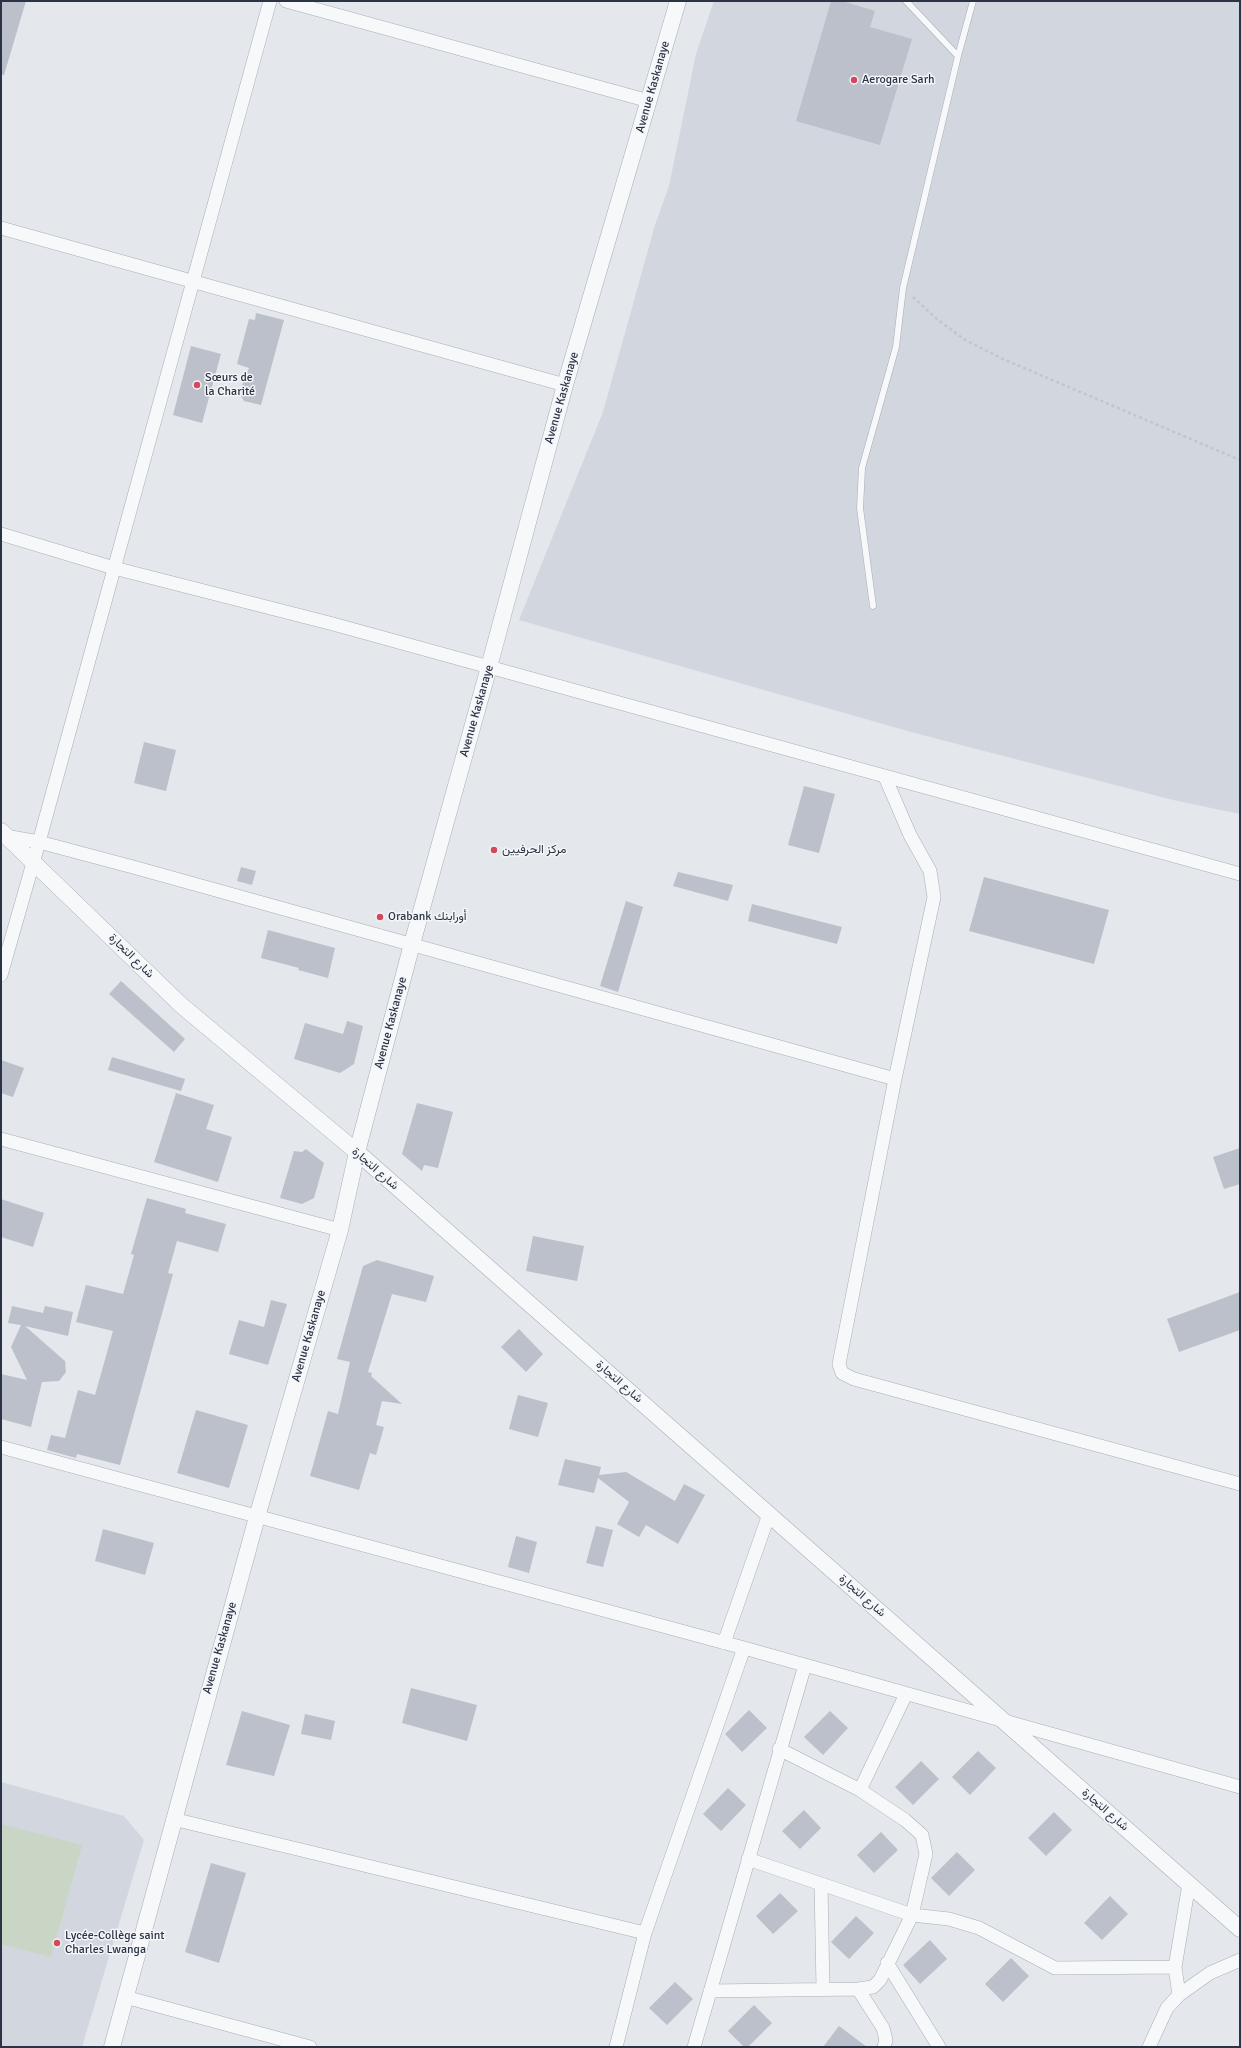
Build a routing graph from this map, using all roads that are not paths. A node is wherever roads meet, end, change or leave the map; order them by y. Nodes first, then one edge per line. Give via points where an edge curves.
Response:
1 (270, 1) edge
2 (286, 1) edge
3 (678, 1) edge
4 (906, 1) edge
5 (973, 1) edge
6 (958, 56) junction
7 (649, 101) junction
8 (1, 228) edge
9 (192, 282) junction
10 (565, 385) junction
11 (1, 534) edge
12 (114, 568) junction
13 (873, 606) dead end
14 (489, 667) junction
15 (884, 777) junction
16 (3, 835) edge
17 (39, 842) junction
18 (33, 862) junction
19 (1240, 874) edge
20 (412, 944) junction
21 (1, 975) edge
22 (895, 1079) junction
23 (1, 1139) edge
24 (357, 1152) junction
25 (340, 1230) junction
26 (1, 1447) edge
27 (1240, 1484) edge
28 (769, 1514) junction
29 (257, 1517) junction
30 (724, 1643) junction
31 (744, 1648) junction
32 (805, 1665) junction
33 (906, 1694) junction
34 (1006, 1723) junction
35 (779, 1749) junction
36 (1240, 1787) edge
37 (860, 1790) junction
38 (173, 1819) junction
39 (748, 1859) junction
40 (821, 1884) junction
41 (1189, 1884) junction
42 (912, 1915) junction
43 (1240, 1929) edge
44 (645, 1933) junction
45 (1240, 1960) edge
46 (887, 1963) junction
47 (1175, 1967) junction
48 (823, 1989) junction
49 (858, 1989) junction
50 (710, 1991) junction
51 (1179, 1994) junction
52 (125, 1997) junction
53 (112, 2047) edge
54 (310, 2047) edge
55 (616, 2047) edge
56 (694, 2047) edge
57 (884, 2047) edge
58 (939, 2047) edge
59 (1149, 2047) edge

1 - 9 street
2 - 7 street
3 - 7 street, Avenue Kaskanaye
4 - 6 lane
5 - 6 lane
6 - 13 lane via 903,288 896,347 862,468 860,508
7 - 10 street, Avenue Kaskanaye
8 - 9 street
9 - 10 street
9 - 12 street
10 - 14 street, Avenue Kaskanaye
11 - 12 street
12 - 14 street
12 - 17 street
14 - 15 street
14 - 20 street, Avenue Kaskanaye
15 - 19 street
15 - 22 street via 910,835 930,871 934,897
16 - 17 street
16 - 18 street, شارع التجارة
17 - 18 street
17 - 20 street
18 - 21 street
18 - 24 street, شارع التجارة via 181,1004
20 - 22 street
20 - 24 street, Avenue Kaskanaye
22 - 27 street via 839,1364 842,1373 854,1379
23 - 25 street
24 - 25 street, Avenue Kaskanaye
24 - 28 street, شارع التجارة
25 - 29 street, Avenue Kaskanaye
26 - 29 street
28 - 30 street
28 - 34 street, شارع التجارة
29 - 30 street
29 - 38 street, Avenue Kaskanaye
30 - 31 street
31 - 32 street
31 - 44 street
32 - 33 street
32 - 35 street
33 - 34 street
33 - 37 street
34 - 36 street
34 - 41 street, شارع التجارة
35 - 37 street
35 - 39 street
37 - 42 street via 905,1820 922,1835 926,1854
38 - 44 street
38 - 52 street, Avenue Kaskanaye
39 - 40 street
39 - 50 street
40 - 42 street
40 - 48 street
41 - 43 street, شارع التجارة
41 - 47 street
42 - 46 street
42 - 47 street via 949,1919 979,1928 1055,1968
44 - 55 street
45 - 51 street via 1210,1973
46 - 49 street via 880,1980 873,1987
46 - 58 street
47 - 51 street
48 - 49 street
48 - 50 street
49 - 57 street via 883,2028 886,2040
50 - 56 street
51 - 59 street via 1167,2008
52 - 53 street, Avenue Kaskanaye
52 - 54 street

